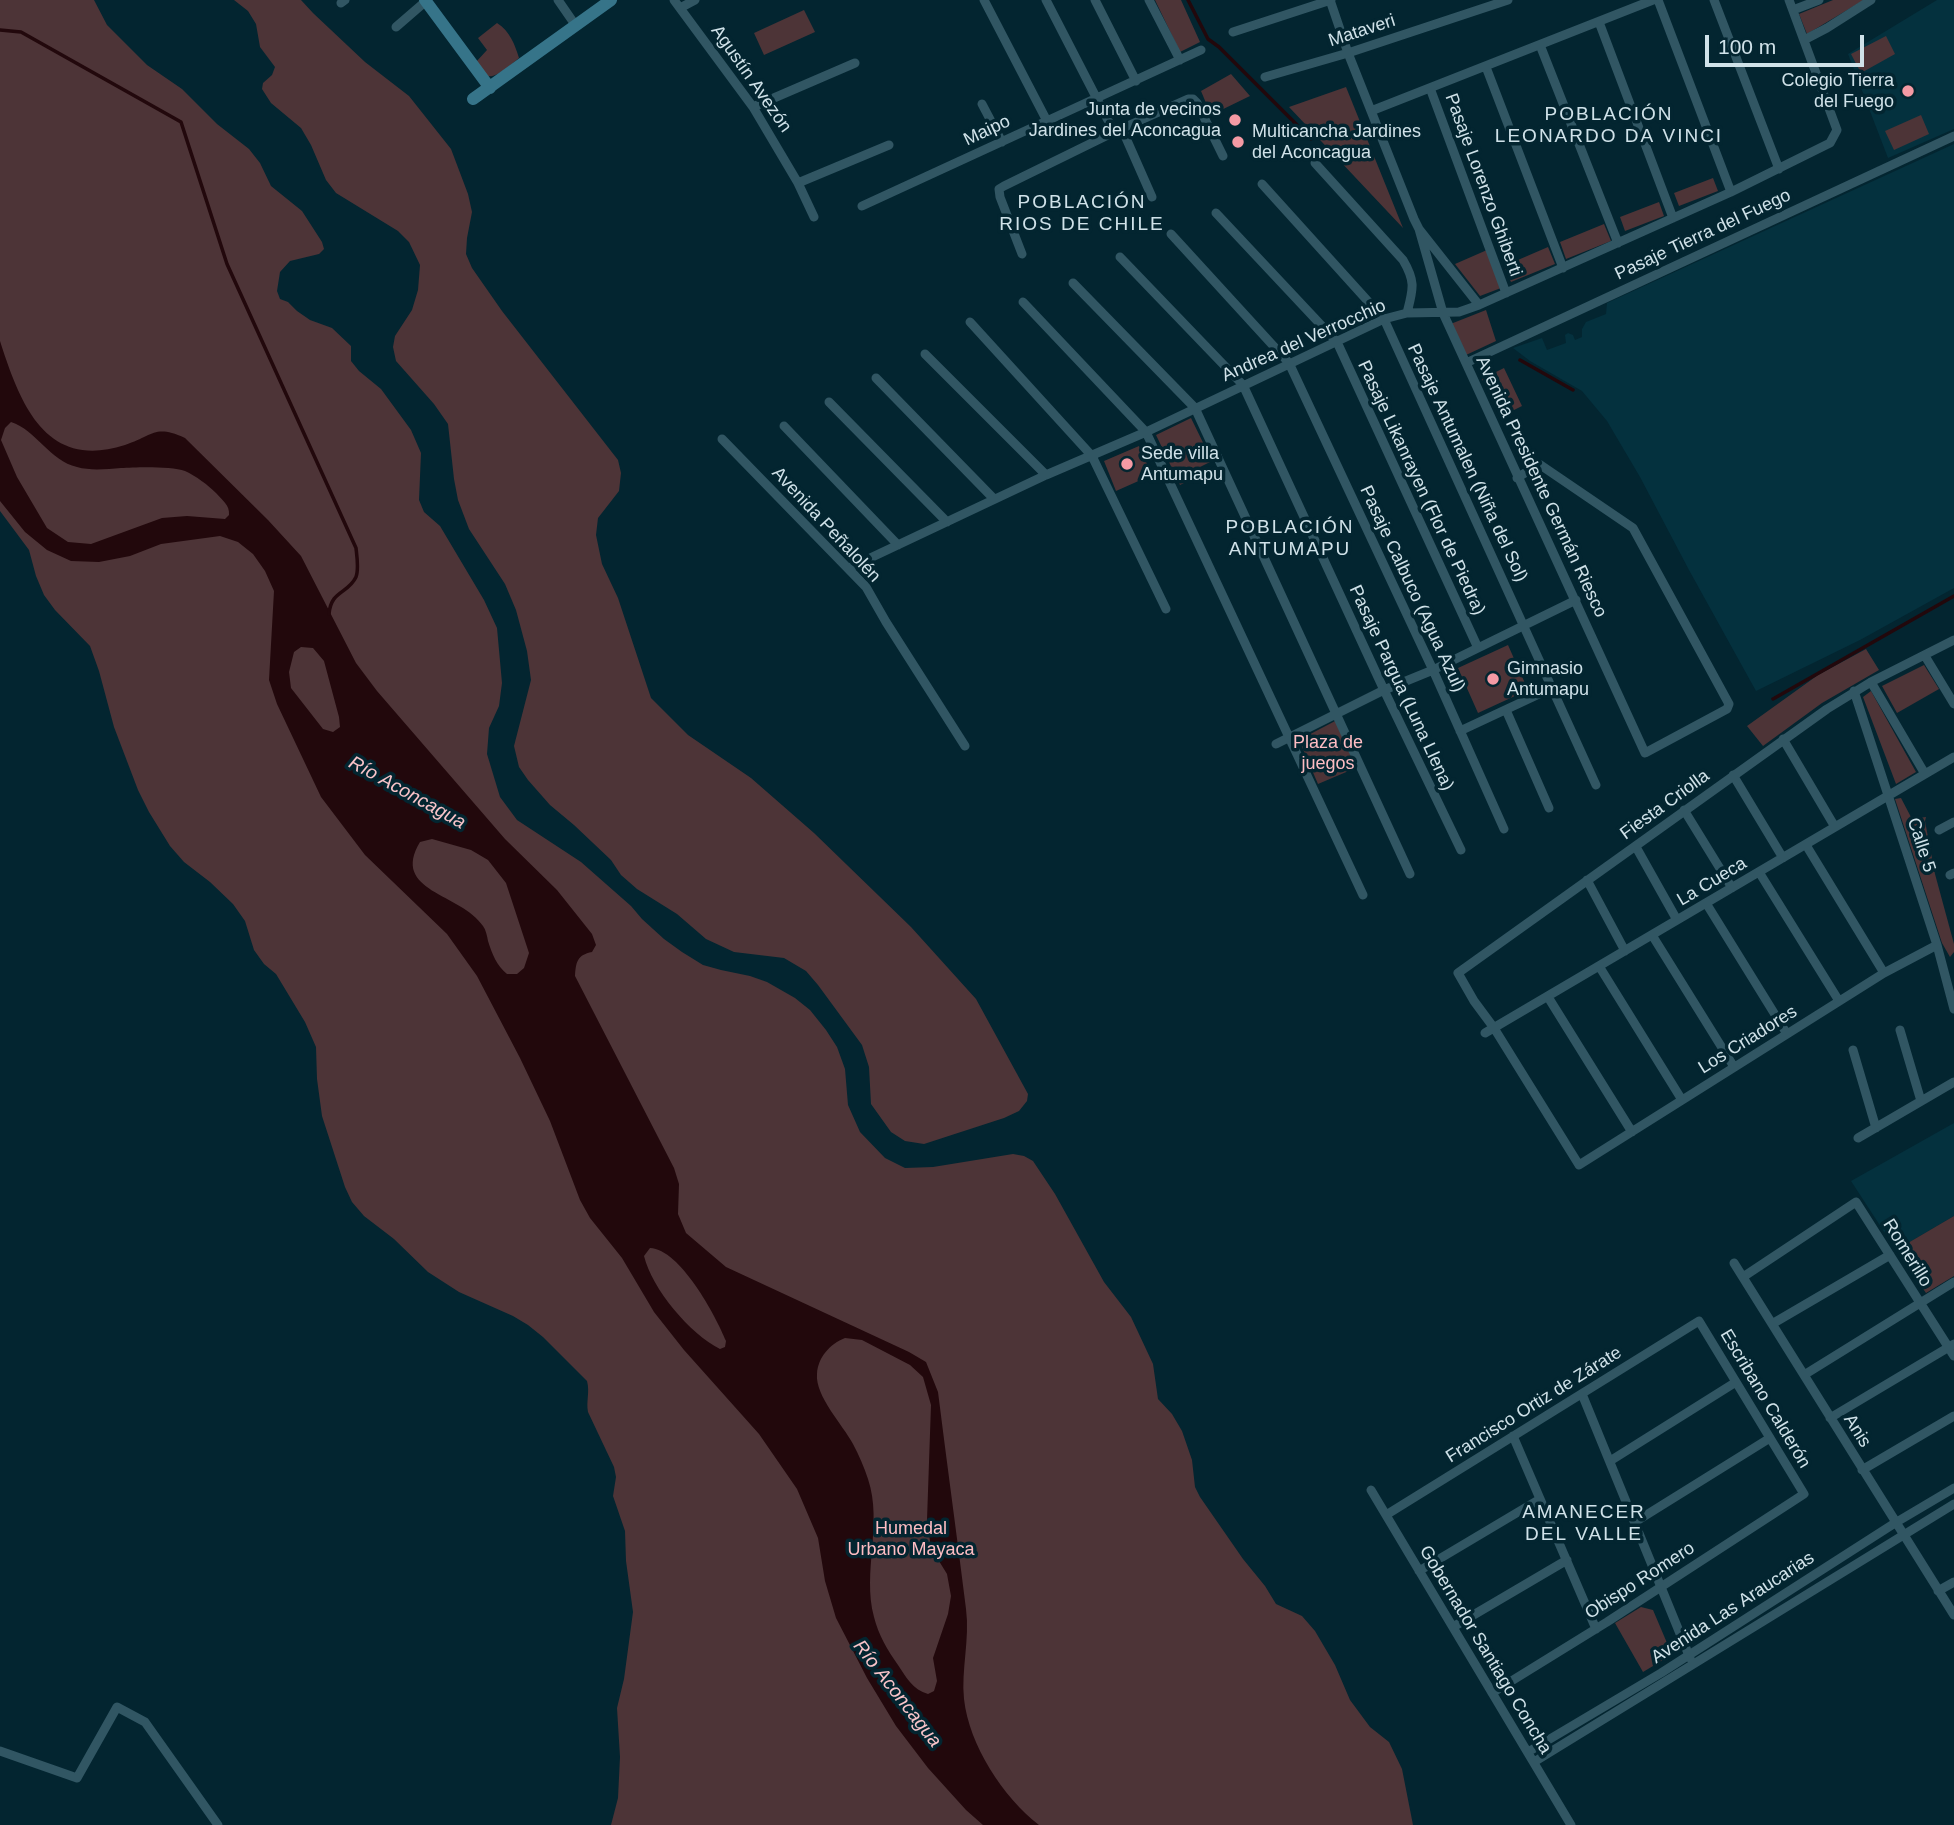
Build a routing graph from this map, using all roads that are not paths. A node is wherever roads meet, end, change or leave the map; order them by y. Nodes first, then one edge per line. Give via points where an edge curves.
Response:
1 (558, 0) edge
2 (611, 0) edge
3 (695, 0) edge
4 (984, 0) edge
5 (1046, 0) edge
6 (1095, 0) edge
7 (1149, 0) edge
8 (1331, 0) edge
9 (1508, 0) edge
10 (1656, 0) edge
11 (1714, 0) edge
12 (1789, 0) edge
13 (1819, 0) edge
14 (1871, 0) edge
15 (425, 1) edge
16 (677, 4) edge
17 (1793, 10) junction
18 (1599, 22) junction
19 (576, 26) junction
20 (396, 27) dead end
21 (1233, 32) dead end
22 (1804, 40) junction
23 (1540, 45) junction
24 (1201, 50) dead end
25 (1348, 53) junction
26 (1180, 60) junction
27 (856, 63) dead end
28 (1486, 67) junction
29 (1265, 77) dead end
30 (1136, 81) junction
31 (490, 88) junction
32 (1430, 88) junction
33 (1097, 98) junction
34 (473, 99) dead end
35 (982, 104) dead end
36 (753, 107) junction
37 (1371, 111) junction
38 (1047, 121) junction
39 (1118, 131) junction
40 (1954, 136) edge
41 (1002, 142) junction
42 (889, 145) dead end
43 (1223, 156) dead end
44 (1315, 163) dead end
45 (1779, 169) junction
46 (798, 183) junction
47 (1262, 184) dead end
48 (1731, 192) junction
49 (1152, 197) dead end
50 (862, 206) dead end
51 (1216, 213) dead end
52 (814, 217) dead end
53 (1673, 218) junction
54 (1419, 229) junction
55 (1171, 234) dead end
56 (1618, 243) junction
57 (1022, 254) dead end
58 (1119, 257) dead end
59 (1563, 268) junction
60 (1073, 283) dead end
61 (1506, 293) junction
62 (1023, 302) dead end
63 (1479, 305) junction
64 (1407, 313) junction
65 (1443, 313) junction
66 (1384, 319) junction
67 (971, 322) dead end
68 (1336, 342) junction
69 (925, 354) dead end
70 (1289, 363) junction
71 (1466, 363) junction
72 (876, 378) dead end
73 (1242, 385) junction
74 (829, 402) dead end
75 (1195, 408) junction
76 (784, 426) dead end
77 (1146, 432) junction
78 (722, 439) dead end
79 (1092, 456) junction
80 (1046, 475) junction
81 (1517, 478) junction
82 (994, 499) junction
83 (947, 522) junction
84 (898, 545) junction
85 (849, 568) junction
86 (1576, 600) junction
87 (1166, 609) dead end
88 (1524, 626) junction
89 (1954, 640) edge
90 (1478, 648) junction
91 (1925, 656) junction
92 (1433, 670) junction
93 (1871, 682) junction
94 (1552, 688) junction
95 (1384, 690) junction
96 (1854, 691) junction
97 (1954, 704) edge
98 (1506, 710) junction
99 (1336, 714) junction
100 (1460, 732) junction
101 (1290, 738) junction
102 (1783, 739) junction
103 (1276, 744) dead end
104 (965, 746) dead end
105 (1954, 757) edge
106 (1925, 774) junction
107 (1733, 775) junction
108 (1596, 785) dead end
109 (1888, 796) junction
110 (1549, 808) dead end
111 (1684, 810) junction
112 (1954, 822) edge
113 (1835, 827) junction
114 (1504, 830) dead end
115 (1939, 830) dead end
116 (1806, 845) junction
117 (1636, 847) junction
118 (1461, 850) dead end
119 (1783, 858) junction
120 (1759, 872) junction
121 (1410, 874) dead end
122 (1587, 880) junction
123 (1732, 888) junction
124 (1363, 895) dead end
125 (1706, 904) junction
126 (1677, 920) junction
127 (1652, 935) junction
128 (1937, 945) junction
129 (1625, 951) junction
130 (1599, 966) junction
131 (1884, 973) junction
132 (1548, 997) junction
133 (1839, 1002) junction
134 (1954, 1009) edge
135 (1494, 1028) junction
136 (1900, 1030) dead end
137 (1485, 1033) dead end
138 (1787, 1034) junction
139 (1853, 1050) dead end
140 (1734, 1068) junction
141 (1954, 1082) edge
142 (1682, 1100) junction
143 (1921, 1101) junction
144 (1876, 1128) junction
145 (1632, 1132) junction
146 (1858, 1138) dead end
147 (1890, 1255) junction
148 (1734, 1263) dead end
149 (1743, 1277) junction
150 (1954, 1282) edge
151 (1921, 1304) junction
152 (1699, 1321) joint
153 (1772, 1324) junction
154 (1952, 1349) edge
155 (1804, 1376) junction
156 (1736, 1382) junction
157 (1582, 1394) junction
158 (1954, 1416) edge
159 (1830, 1418) junction
160 (1513, 1436) junction
161 (1770, 1438) junction
162 (1609, 1461) junction
163 (1862, 1469) junction
164 (1954, 1488) edge
165 (1371, 1490) dead end
166 (1804, 1494) joint
167 (1540, 1499) junction
168 (1954, 1504) edge
169 (1386, 1515) junction
170 (1634, 1522) junction
171 (1895, 1523) junction
172 (1903, 1535) junction
173 (1567, 1560) junction
174 (1419, 1571) junction
175 (1954, 1582) edge
176 (1661, 1587) junction
177 (1938, 1591) junction
178 (1954, 1615) edge
179 (1453, 1628) junction
180 (1596, 1629) junction
181 (1691, 1659) junction
182 (1492, 1693) junction
183 (0, 1751) edge
184 (1528, 1752) junction
185 (1534, 1762) junction
186 (218, 1825) edge
187 (1571, 1825) edge

1 - 19 street
2 - 19 street
3 - 16 street
4 - 38 street
5 - 33 street
6 - 30 street
7 - 26 street
8 - 21 street
8 - 25 street, Avenida Presidente Germán Riesco
9 - 25 street, Mataveri
10 - 18 street
10 - 48 street
11 - 45 street
12 - 17 street, Andrea del Verrocchio
13 - 17 street
14 - 22 street
15 - 20 street
15 - 31 street
16 - 36 street, Agustín Avezón
17 - 22 street, Andrea del Verrocchio
18 - 23 street
18 - 53 street
19 - 31 street
22 - 45 street, Andrea del Verrocchio via 1837,130 1830,143
23 - 28 street
23 - 56 street
24 - 26 street, Maipo
25 - 29 street, Mataveri
25 - 37 street, Avenida Presidente Germán Riesco
26 - 30 street, Maipo
27 - 36 street
28 - 32 street
28 - 59 street
30 - 33 street, Maipo
31 - 34 street
32 - 37 street
32 - 61 street, Pasaje Lorenzo Ghiberti
33 - 38 street, Maipo
33 - 39 street
35 - 41 street
36 - 46 street, Agustín Avezón
37 - 54 street, Avenida Presidente Germán Riesco
38 - 41 street, Maipo
39 - 43 street via 1193,99
39 - 49 street
39 - 57 street via 999,189
40 - 71 street, Pasaje Tierra del Fuego
41 - 50 street, Maipo
42 - 46 street
44 - 64 street via 1411,273 1414,287
45 - 48 street, Andrea del Verrocchio
46 - 52 street, Agustín Avezón
47 - 66 street, Pasaje Antumalen (Niña del Sol)
48 - 53 street, Andrea del Verrocchio
51 - 68 street, Pasaje Likanrayen (Flor de Piedra)
53 - 56 street, Andrea del Verrocchio
54 - 63 street, Avenida Presidente Germán Riesco
54 - 65 street, Avenida Presidente Germán Riesco
55 - 70 street, Pasaje Calbuco (Agua Azul)
56 - 59 street, Andrea del Verrocchio
58 - 73 street, Pasaje Pargua (Luna Llena)
59 - 61 street, Andrea del Verrocchio
60 - 75 street
61 - 63 street, Andrea del Verrocchio
62 - 77 street
63 - 65 street, Andrea del Verrocchio
64 - 65 street, Andrea del Verrocchio
64 - 66 street, Andrea del Verrocchio
65 - 71 street, Avenida Presidente Germán Riesco
66 - 68 street, Andrea del Verrocchio
66 - 88 street, Pasaje Antumalen (Niña del Sol)
67 - 79 street
68 - 70 street, Andrea del Verrocchio
68 - 90 street, Pasaje Likanrayen (Flor de Piedra)
69 - 80 street
70 - 73 street, Andrea del Verrocchio
70 - 92 street, Pasaje Calbuco (Agua Azul)
71 - 81 street, Avenida Presidente Germán Riesco
72 - 82 street
73 - 75 street, Andrea del Verrocchio
73 - 95 street, Pasaje Pargua (Luna Llena)
74 - 83 street
75 - 77 street, Andrea del Verrocchio
75 - 99 street
76 - 84 street
77 - 79 street, Andrea del Verrocchio
77 - 101 street
78 - 85 street, Avenida Peñalolén
79 - 80 street, Andrea del Verrocchio
79 - 87 street
80 - 82 street, Andrea del Verrocchio
81 - 86 street, Avenida Presidente Germán Riesco
81 - 86 street, Avenida Presidente Germán Riesco via 1539,464 1633,528 1729,704 1727,709 1645,753
82 - 83 street, Andrea del Verrocchio
83 - 84 street, Andrea del Verrocchio
84 - 85 street, Andrea del Verrocchio
85 - 104 street, Avenida Peñalolén via 866,587
86 - 88 street
88 - 90 street
88 - 94 street, Pasaje Antumalen (Niña del Sol)
89 - 91 street, Fiesta Criolla
90 - 92 street
91 - 93 street, Fiesta Criolla
91 - 97 street
92 - 95 street
92 - 100 street, Pasaje Calbuco (Agua Azul)
93 - 96 street, Fiesta Criolla
93 - 106 street
94 - 98 street
94 - 108 street, Pasaje Antumalen (Niña del Sol)
95 - 99 street
95 - 118 street, Pasaje Pargua (Luna Llena)
96 - 102 street, Fiesta Criolla
96 - 109 street, Calle 5
98 - 100 street
98 - 110 street
99 - 101 street
99 - 121 street
100 - 114 street, Pasaje Calbuco (Agua Azul)
101 - 103 street
101 - 124 street
102 - 107 street, Fiesta Criolla
102 - 113 street
105 - 106 street, La Cueca
106 - 109 street, La Cueca
107 - 111 street, Fiesta Criolla
107 - 119 street
109 - 113 street, La Cueca
109 - 128 street, Calle 5
111 - 117 street, Fiesta Criolla
111 - 123 street
112 - 115 street
113 - 116 street, La Cueca
116 - 119 street, La Cueca
116 - 131 street
117 - 122 street, Fiesta Criolla
117 - 126 street
119 - 120 street, La Cueca
120 - 123 street, La Cueca
120 - 133 street
122 - 129 street
122 - 135 street, Fiesta Criolla via 1458,973
123 - 125 street, La Cueca
125 - 126 street, La Cueca
125 - 138 street
126 - 127 street, La Cueca
127 - 129 street, La Cueca
127 - 140 street
128 - 131 street, Los Criadores
128 - 134 street, Calle 5
129 - 130 street, La Cueca
130 - 132 street, La Cueca
130 - 142 street
131 - 133 street, Los Criadores
132 - 135 street, La Cueca
132 - 145 street
133 - 138 street, Los Criadores
135 - 137 street, La Cueca
135 - 145 street, Los Criadores via 1578,1165
136 - 143 street
138 - 140 street, Los Criadores
139 - 144 street
140 - 142 street, Los Criadores
141 - 143 street
142 - 145 street, Los Criadores
143 - 144 street
144 - 146 street
147 - 149 street, Romerillo via 1856,1202
147 - 151 street, Romerillo
147 - 153 street
148 - 149 street, Anis
149 - 153 street, Anis
150 - 151 street
151 - 154 street, Romerillo
151 - 155 street
152 - 156 street, Escribano Calderón
152 - 157 street, Francisco Ortiz de Zárate
153 - 155 street, Anis
154 - 159 street
155 - 159 street, Anis
156 - 161 street, Escribano Calderón
156 - 162 street
157 - 160 street, Francisco Ortiz de Zárate
157 - 162 street
158 - 163 street
159 - 163 street, Anis
160 - 167 street
160 - 169 street, Francisco Ortiz de Zárate
161 - 166 street, Escribano Calderón
161 - 170 street
162 - 170 street
163 - 171 street, Anis
164 - 171 street, Avenida Las Araucarias
165 - 169 street, Gobernador Santiago Concha
166 - 176 street, Obispo Romero
167 - 173 street
167 - 174 street
168 - 172 street, Avenida Las Araucarias
169 - 174 street, Gobernador Santiago Concha
170 - 176 street
171 - 172 street, Anis
171 - 181 street, Avenida Las Araucarias
172 - 177 street, Anis
172 - 181 street, Avenida Las Araucarias
173 - 179 street
173 - 180 street
174 - 179 street, Gobernador Santiago Concha
175 - 177 street
176 - 180 street, Obispo Romero
176 - 181 street
177 - 178 street, Anis
179 - 182 street, Gobernador Santiago Concha
180 - 182 street, Obispo Romero
181 - 184 street, Avenida Las Araucarias
181 - 185 street, Avenida Las Araucarias
182 - 184 street, Gobernador Santiago Concha
183 - 186 street via 77,1779 117,1707 145,1723
184 - 185 street, Gobernador Santiago Concha
185 - 187 street, Gobernador Santiago Concha

